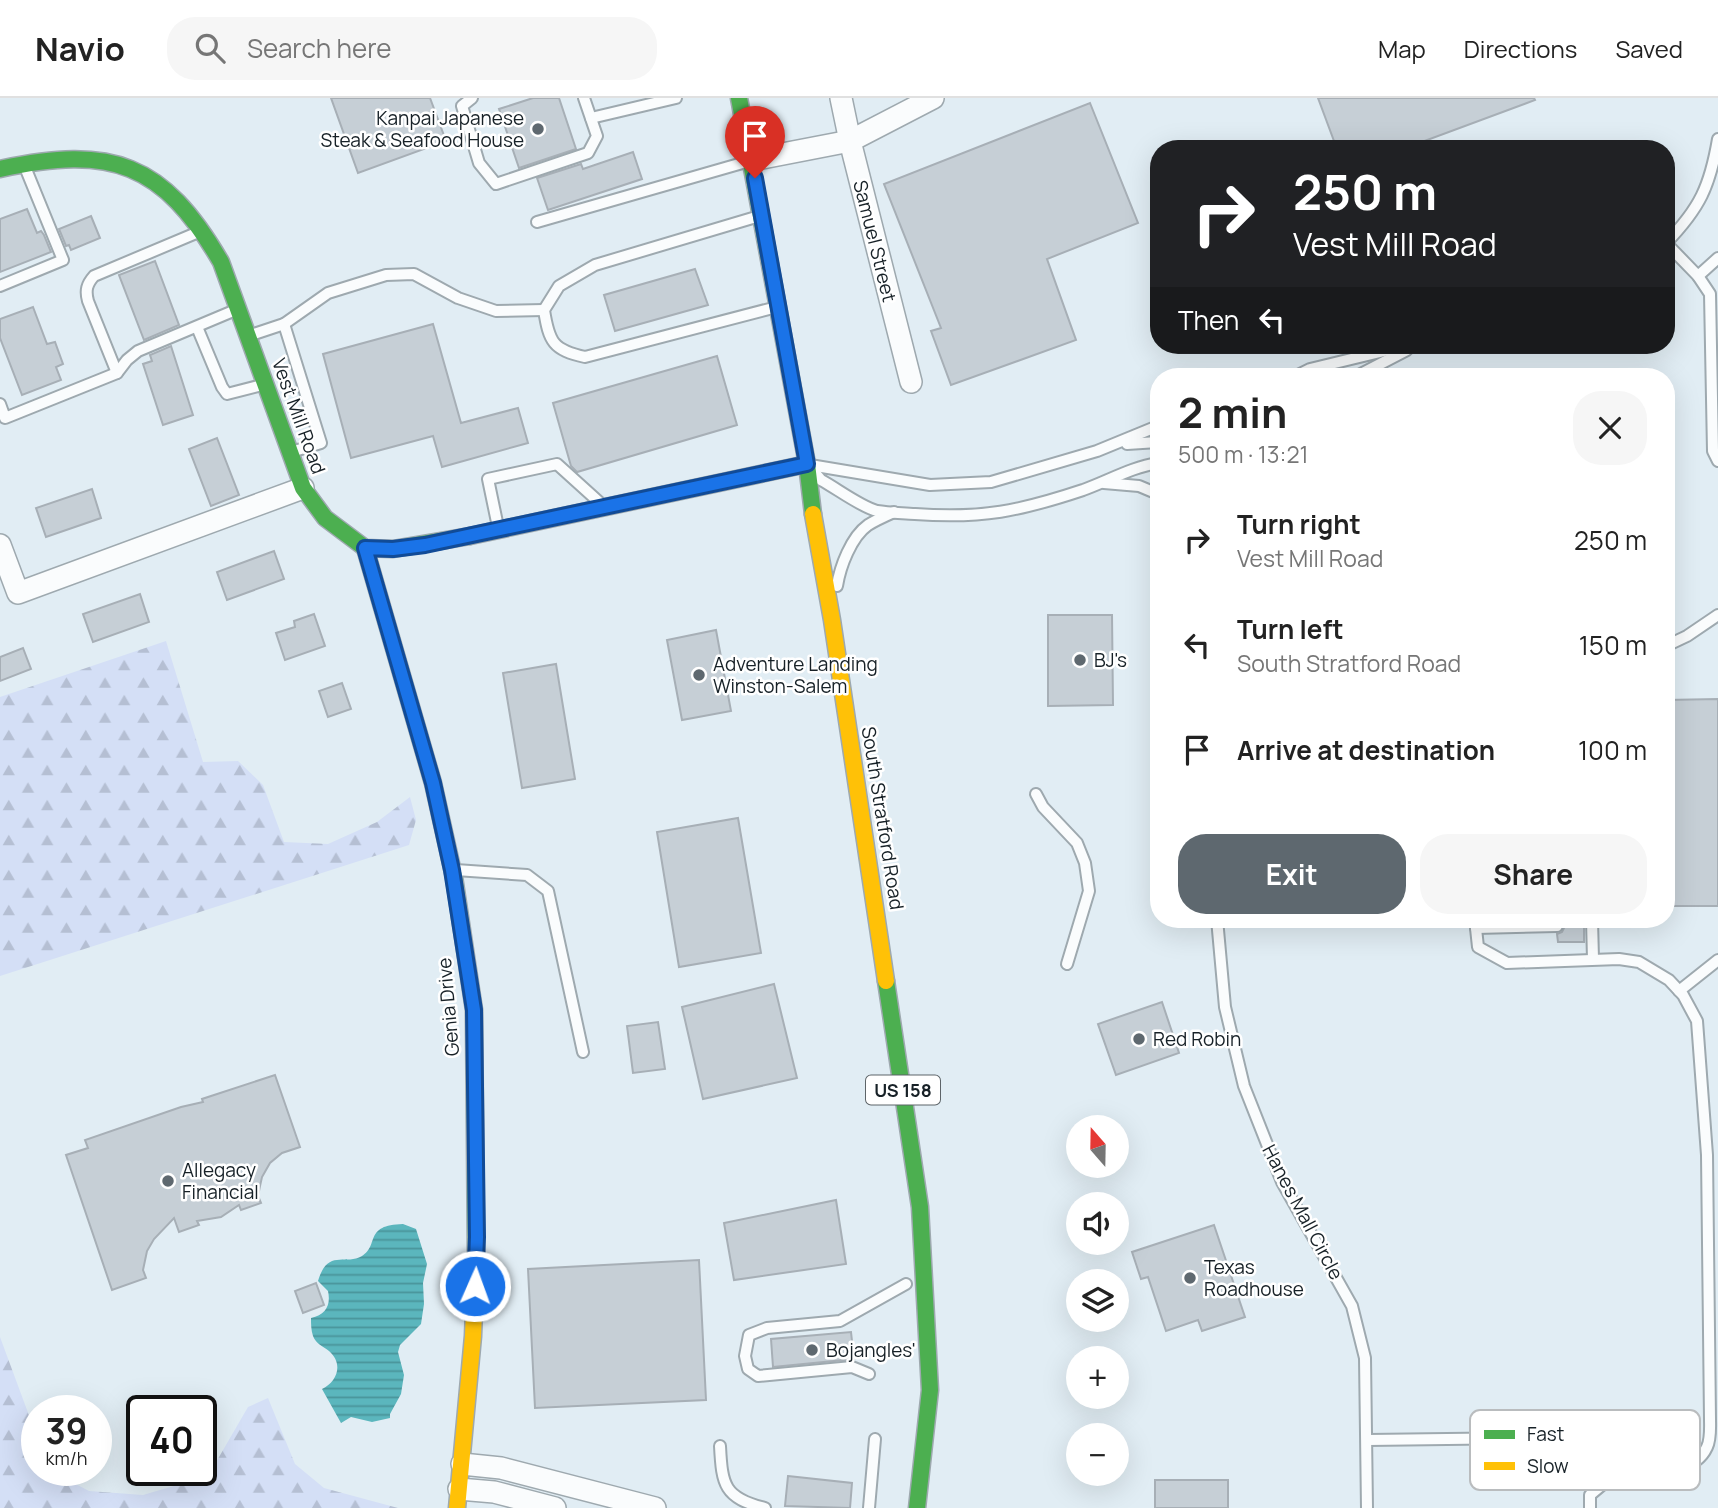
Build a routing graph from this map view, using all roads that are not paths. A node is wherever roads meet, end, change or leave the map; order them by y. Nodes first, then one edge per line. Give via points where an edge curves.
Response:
1 (472, 98) edge
2 (584, 98) edge
3 (676, 98) edge
4 (739, 98) edge
5 (841, 98) edge
6 (933, 98) edge
7 (591, 118) junction
8 (1718, 139) edge
9 (850, 141) junction
10 (752, 160) junction
11 (23, 163) junction
12 (0, 169) edge
13 (762, 216) junction
14 (537, 222) dead end
15 (204, 229) junction
16 (1675, 234) edge
17 (1675, 252) edge
18 (1718, 258) edge
19 (1698, 276) junction
20 (0, 286) edge
21 (779, 307) junction
22 (239, 309) junction
23 (544, 310) junction
24 (284, 324) junction
25 (197, 327) junction
26 (248, 335) junction
27 (1372, 354) edge
28 (1398, 354) edge
29 (1314, 368) edge
30 (1372, 368) edge
31 (117, 373) junction
32 (911, 382) dead end
33 (265, 385) junction
34 (0, 404) edge
35 (1150, 429) edge
36 (1150, 442) edge
37 (1097, 451) junction
38 (289, 453) junction
39 (1718, 461) edge
40 (807, 464) junction
41 (1150, 465) edge
42 (1101, 483) junction
43 (303, 488) junction
44 (1150, 491) edge
45 (604, 507) junction
46 (894, 512) junction
47 (499, 530) junction
48 (0, 545) edge
49 (365, 548) junction
50 (1718, 615) edge
51 (832, 620) junction
52 (1675, 642) edge
53 (1036, 794) dead end
54 (452, 870) junction
55 (1218, 928) edge
56 (1476, 928) edge
57 (1592, 928) edge
58 (1593, 960) junction
59 (1718, 960) edge
60 (1067, 964) dead end
61 (1679, 991) junction
62 (583, 1052) dead end
63 (906, 1284) dead end
64 (869, 1374) dead end
65 (875, 1439) dead end
66 (1470, 1439) edge
67 (1368, 1440) junction
68 (720, 1446) dead end
69 (1700, 1457) edge
70 (460, 1484) edge
71 (1596, 1490) edge
72 (644, 1507) edge
73 (555, 1508) edge
74 (765, 1508) edge
75 (869, 1508) edge
76 (917, 1508) edge
77 (1367, 1508) edge
78 (1590, 1508) edge

1 - 7 lane via 462,106 465,118 479,163 496,184 588,153 597,136
2 - 7 lane
3 - 7 lane
4 - 10 street, South Stratford Road / US 158
5 - 9 street, Samuel Street
6 - 9 street
8 - 16 lane via 1712,174 1699,202
9 - 10 street
9 - 32 street, Samuel Street
10 - 13 street, South Stratford Road / US 158
10 - 14 lane
11 - 12 street, Vest Mill Road
11 - 15 street, Vest Mill Road via 76,157 118,164 163,187
11 - 20 lane via 63,260
13 - 21 street, South Stratford Road / US 158
13 - 23 lane via 595,265 559,286
15 - 22 street, Vest Mill Road
15 - 31 lane via 89,282 88,301
17 - 19 lane
18 - 19 lane
19 - 39 lane via 1711,301 1713,452
21 - 23 lane via 585,357 566,352 548,336
21 - 40 street, South Stratford Road / US 158
22 - 25 lane
22 - 26 street, Vest Mill Road
23 - 24 lane via 496,311 458,298 414,274 386,275 328,293
24 - 26 lane
24 - 38 lane via 321,443
25 - 31 lane via 138,351
25 - 33 lane via 227,394
26 - 33 street, Vest Mill Road
27 - 29 lane
28 - 30 lane
31 - 34 lane via 5,418
33 - 38 street, Vest Mill Road
35 - 37 lane
36 - 37 lane
37 - 40 lane via 991,482 960,485 929,485
38 - 43 street, Vest Mill Road
40 - 45 street
40 - 46 lane via 821,480 875,510
40 - 51 street, South Stratford Road / US 158
41 - 42 lane
42 - 44 lane
42 - 46 lane via 1001,513 946,516
43 - 48 street via 18,593
43 - 49 street, Vest Mill Road via 325,518
45 - 47 street
45 - 47 lane via 557,464 488,479
46 - 51 lane via 865,527 852,544 839,574
47 - 49 street via 425,545
49 - 54 street, Genia Drive via 433,783
50 - 52 lane
51 - 76 street, South Stratford Road / US 158 via 920,1206 930,1390
53 - 60 lane via 1077,843 1085,863 1089,891
54 - 62 lane via 527,875 548,891
54 - 70 street, Genia Drive via 474,1010 477,1237
55 - 67 lane, Hanes Mall Circle via 1225,1007 1244,1086 1282,1182 1352,1306 1365,1358
56 - 58 lane via 1478,947 1507,963
57 - 58 lane
58 - 61 lane via 1639,962
59 - 61 lane
61 - 69 lane via 1697,1021 1707,1155 1710,1419 1708,1445
63 - 64 lane via 840,1321 767,1328 748,1335 748,1369 758,1376 852,1367
65 - 75 lane
66 - 67 lane
67 - 77 lane, Hanes Mall Circle
68 - 74 lane via 721,1470 730,1493
70 - 72 street via 501,1468
70 - 73 street
71 - 78 lane via 1590,1495

